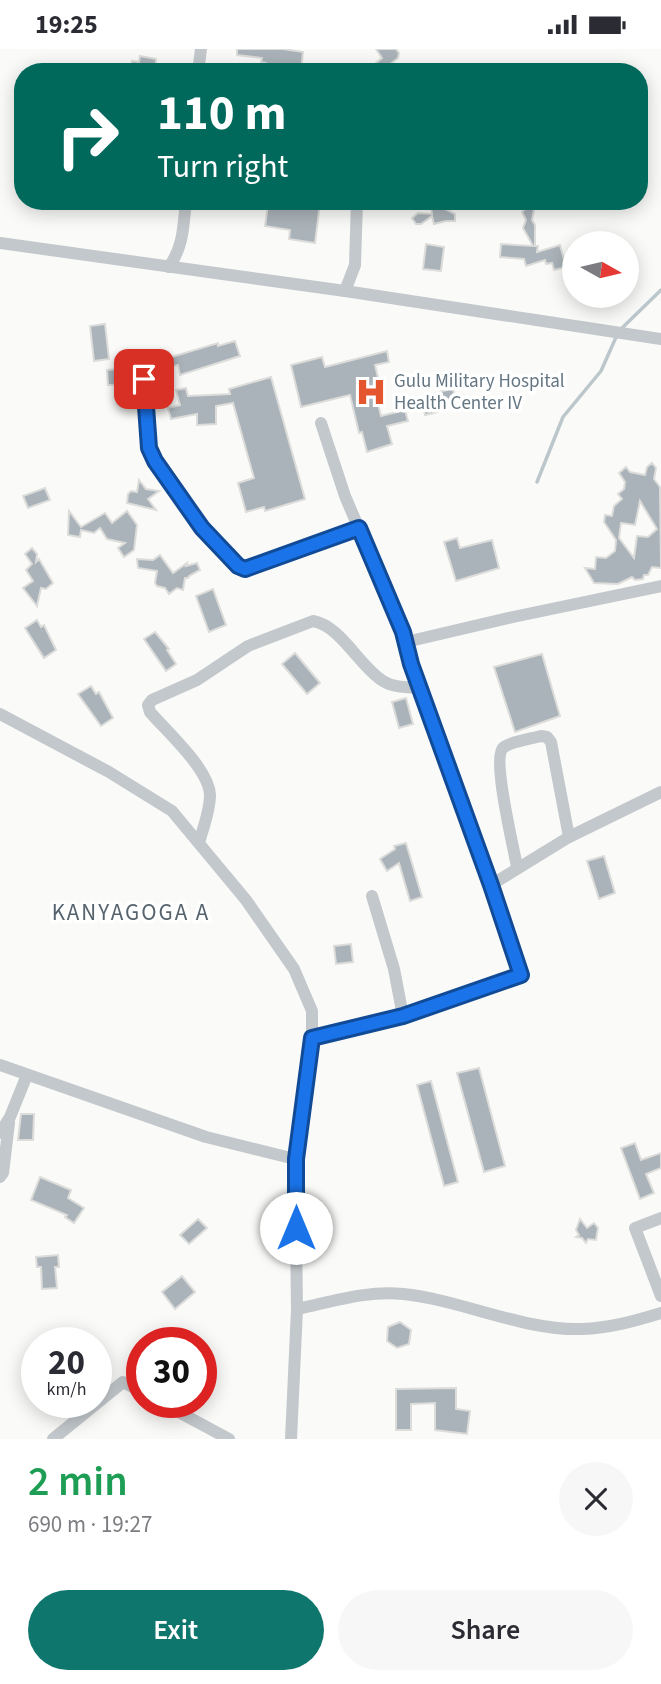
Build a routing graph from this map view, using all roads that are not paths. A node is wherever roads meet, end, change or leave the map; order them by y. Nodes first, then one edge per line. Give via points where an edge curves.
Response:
1 (185, 210) edge
2 (357, 210) edge
3 (0, 243) edge
4 (169, 268) junction
5 (345, 291) junction
6 (661, 339) edge
7 (140, 369) dead end
8 (321, 423) dead end
9 (359, 528) junction
10 (661, 586) edge
11 (406, 642) junction
12 (420, 688) junction
13 (0, 714) edge
14 (661, 792) edge
15 (569, 837) junction
16 (199, 843) junction
17 (517, 867) junction
18 (491, 885) junction
19 (372, 896) dead end
20 (403, 1016) junction
21 (312, 1038) junction
22 (0, 1065) edge
23 (27, 1075) junction
24 (10, 1117) junction
25 (0, 1133) edge
26 (296, 1159) junction
27 (0, 1177) edge
28 (661, 1217) edge
29 (661, 1296) edge
30 (297, 1309) junction
31 (661, 1313) edge
32 (126, 1384) edge
33 (190, 1418) edge
34 (53, 1439) edge
35 (229, 1439) edge
36 (291, 1439) edge

1 - 4 street via 179,254
2 - 5 street via 355,265
3 - 4 street
4 - 5 street
5 - 6 street
7 - 9 street via 149,448 155,461 202,528 238,566 245,569
8 - 9 street
9 - 11 street
10 - 11 street
11 - 12 street
12 - 16 street via 383,681 327,626 313,621 248,646 197,680 152,700 150,712 207,782 210,803
12 - 18 street
13 - 16 street via 172,811
14 - 15 street
15 - 17 street
15 - 17 street via 551,742 541,736 504,747 499,753 500,777
16 - 21 street via 294,969 312,1011
17 - 18 street
18 - 20 street via 521,975
19 - 20 street
20 - 21 street
21 - 26 street
22 - 23 street
23 - 24 street
23 - 26 street via 206,1137
24 - 25 street
24 - 27 street
26 - 30 street
28 - 29 street via 635,1228
30 - 31 street via 400,1293 544,1326 581,1329 624,1324
30 - 36 street
32 - 34 street
33 - 35 street

